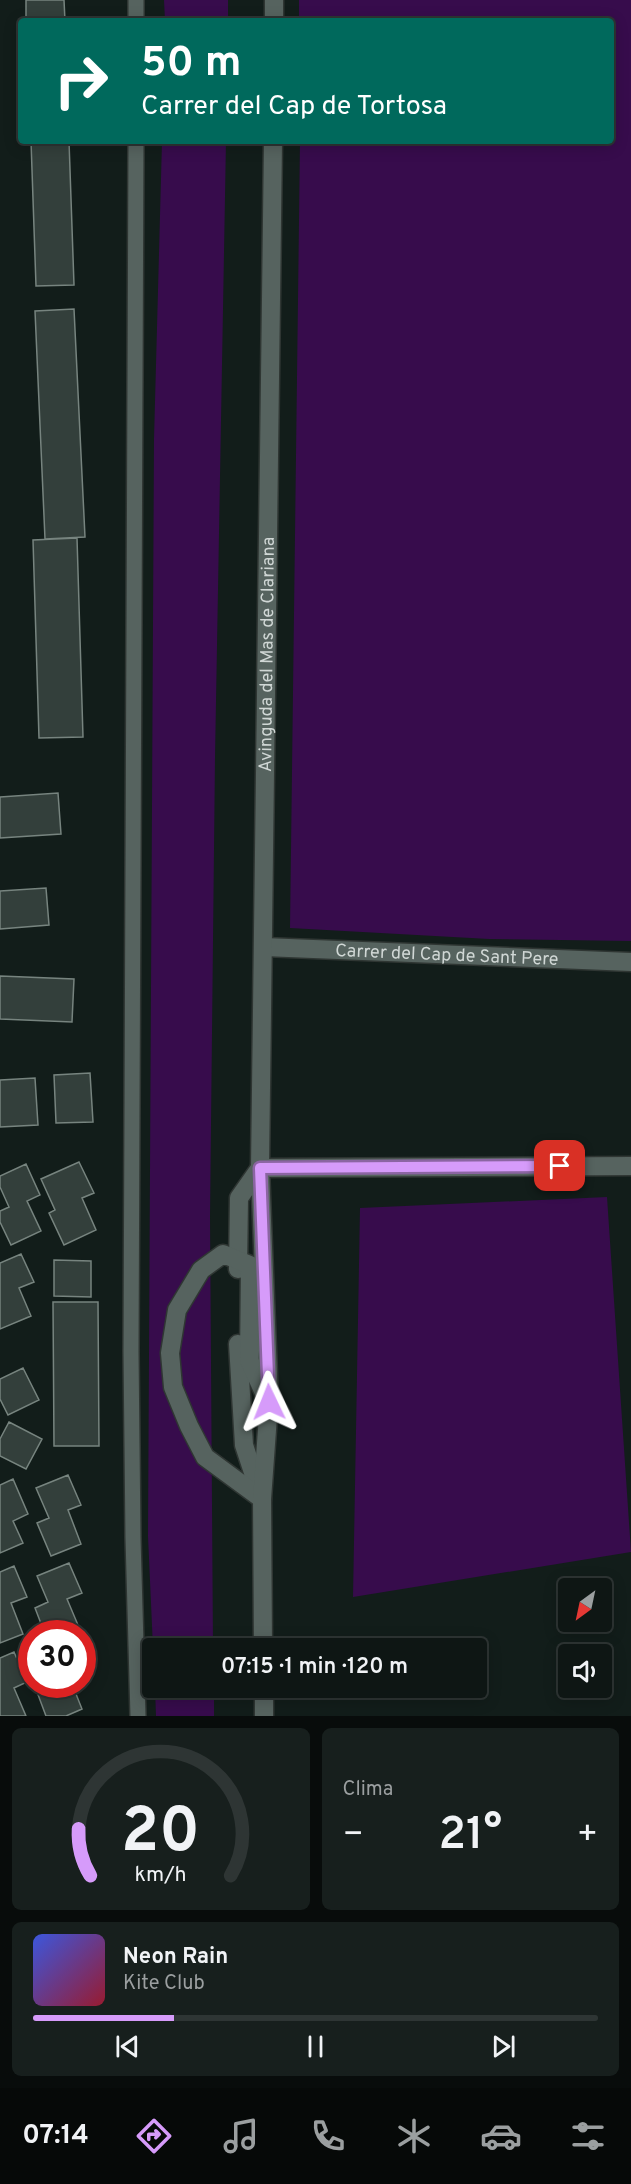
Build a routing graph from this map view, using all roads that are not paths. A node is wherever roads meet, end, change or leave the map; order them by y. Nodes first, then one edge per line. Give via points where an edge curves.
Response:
1 (136, 0) edge
2 (274, 0) edge
3 (136, 18) edge
4 (274, 18) edge
5 (136, 144) edge
6 (273, 144) edge
7 (264, 947) junction
8 (631, 962) edge
9 (631, 1166) edge
10 (260, 1168) junction
11 (237, 1259) junction
12 (269, 1402) junction
13 (262, 1498) junction
14 (263, 1638) edge
15 (264, 1698) edge
16 (264, 1714) edge
17 (138, 1716) edge

1 - 3 lane
2 - 4 street
5 - 17 lane via 131,1352
6 - 7 street, Avinguda del Mas de Clariana
7 - 8 street, Carrer del Cap de Sant Pere
7 - 10 street, Avinguda del Mas de Clariana
9 - 10 street
10 - 11 street, Avinguda del Mas de Clariana via 239,1198
10 - 12 street, Avinguda del Mas de Clariana
11 - 12 street, Avinguda del Mas de Clariana via 250,1265 249,1360
11 - 13 street, Avinguda del Mas de Clariana via 237,1340 244,1444
11 - 13 street via 223,1254 201,1270 177,1310 170,1353 173,1387 206,1457
12 - 13 street, Avinguda del Mas de Clariana
13 - 14 street, Avinguda del Mas de Clariana
15 - 16 street

